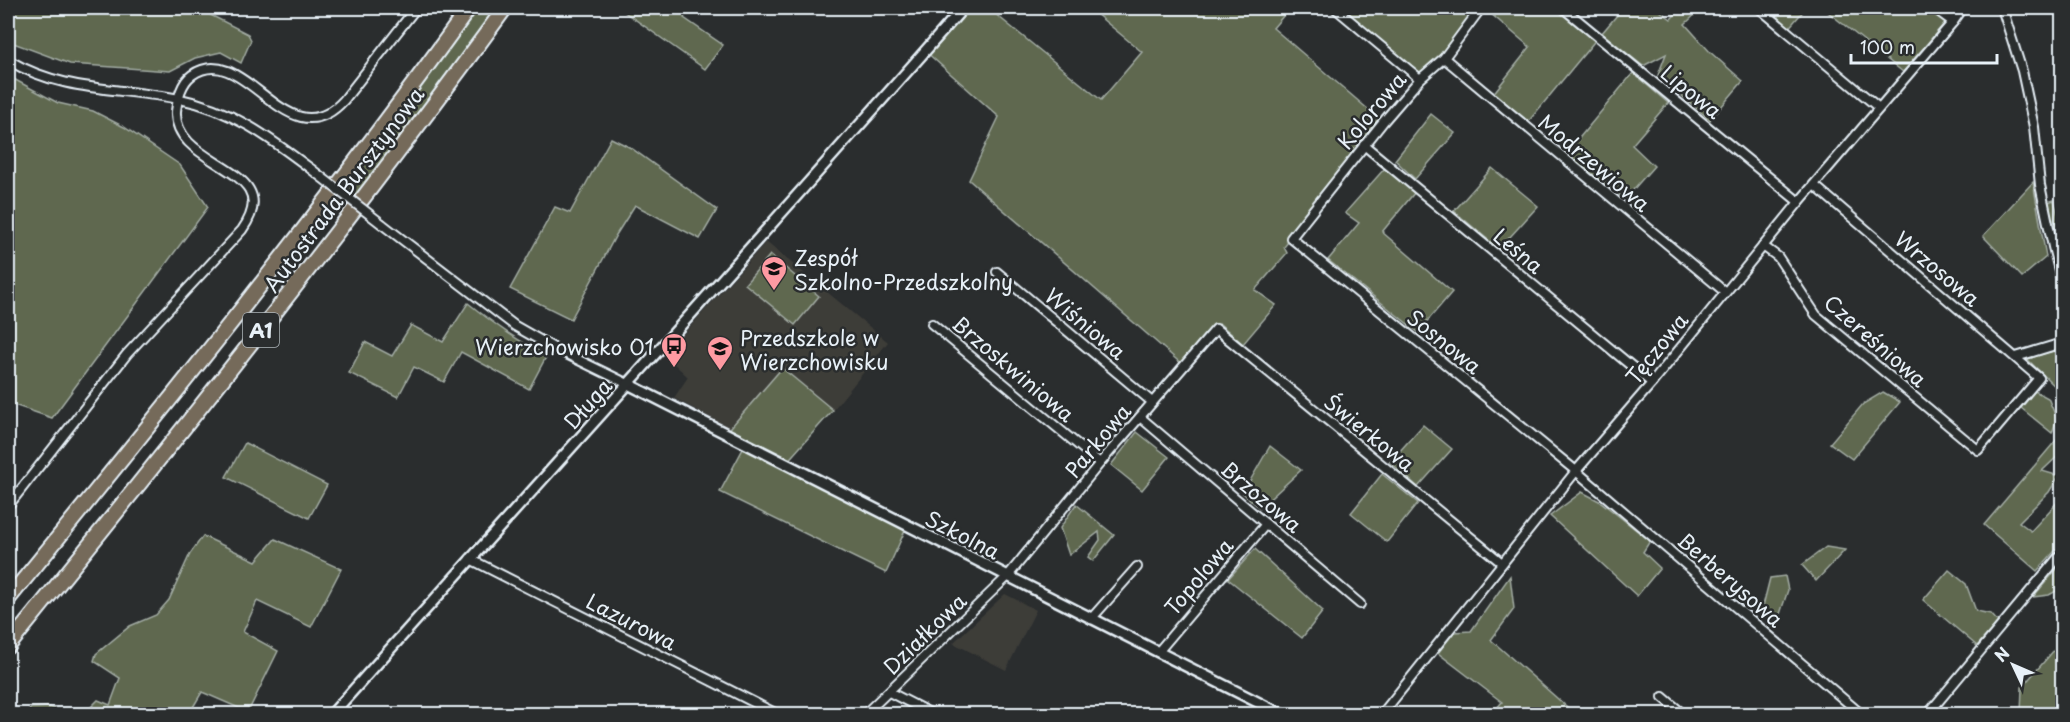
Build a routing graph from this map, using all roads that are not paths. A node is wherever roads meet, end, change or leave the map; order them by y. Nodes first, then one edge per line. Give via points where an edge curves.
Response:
1 (416, 8) edge
2 (469, 8) edge
3 (505, 8) edge
4 (963, 8) edge
5 (1335, 8) edge
6 (1481, 8) edge
7 (1563, 8) edge
8 (1759, 8) edge
9 (1934, 8) edge
10 (1963, 8) edge
11 (2002, 8) edge
12 (1953, 22) junction
13 (1444, 58) junction
14 (8, 60) edge
15 (1420, 79) junction
16 (178, 99) junction
17 (1880, 108) junction
18 (1364, 145) junction
19 (1814, 185) junction
20 (1799, 202) junction
21 (1291, 238) joint
22 (1763, 246) junction
23 (997, 272) dead end
24 (2062, 282) edge
25 (1725, 292) junction
26 (932, 324) dead end
27 (1216, 329) joint
28 (2062, 344) edge
29 (2016, 357) junction
30 (2039, 378) joint
31 (1652, 382) junction
32 (628, 384) junction
33 (1152, 402) junction
34 (1140, 417) junction
35 (1100, 463) junction
36 (1576, 471) junction
37 (8, 506) edge
38 (1266, 524) junction
39 (2062, 553) edge
40 (470, 559) junction
41 (1502, 563) junction
42 (1137, 567) dead end
43 (1007, 577) junction
44 (8, 599) edge
45 (1360, 604) dead end
46 (1091, 619) junction
47 (8, 645) edge
48 (1158, 652) junction
49 (889, 692) junction
50 (1663, 697) dead end
51 (332, 714) edge
52 (777, 714) edge
53 (865, 714) edge
54 (932, 714) edge
55 (1281, 714) edge
56 (1382, 714) edge
57 (1683, 714) edge
58 (1861, 714) edge
59 (1928, 714) edge

1 - 16 street via 347,97 327,114 294,116 238,76 220,68 190,76
2 - 44 highway, Autostrada Bursztynowa / A1 via 308,224
3 - 47 highway, Autostrada Bursztynowa / A1 via 234,365
4 - 32 street, Długa
5 - 15 street
6 - 13 street, Kolorowa
7 - 20 street, Lipowa
8 - 17 street
9 - 12 street
10 - 12 street, Tęczowa
11 - 24 street via 2024,80 2040,185
12 - 17 street, Tęczowa
13 - 15 street, Kolorowa
13 - 25 street, Modrzewiowa
14 - 16 street via 40,76 71,84
15 - 18 street, Kolorowa
16 - 32 street, bridge via 239,119 270,138 515,326
16 - 37 street via 176,117 184,137 196,151 242,180 251,198 251,215 242,230 128,354
17 - 19 street, Tęczowa
18 - 21 street, Kolorowa
18 - 31 street, Leśna
19 - 20 street, Tęczowa
19 - 29 street, Wrzosowa
20 - 22 street, Tęczowa
21 - 36 street, Sosnowa
22 - 25 street, Tęczowa
22 - 30 street, Czereśniowa via 1778,257 1816,315 1978,450
23 - 33 street, Wiśniowa
25 - 31 street, Tęczowa
26 - 35 street, Brzoskwiniowa
27 - 33 street, Parkowa
27 - 41 street, Świerkowa
28 - 29 street
29 - 30 street, Wrzosowa
31 - 36 street, Tęczowa
32 - 40 street, Długa
32 - 43 street, Szkolna
33 - 34 street, Parkowa
34 - 35 street, Parkowa
34 - 38 street, Brzozowa
35 - 43 street, Parkowa
36 - 41 street, Tęczowa
36 - 58 street, Berberysowa
38 - 45 street, Brzozowa
38 - 48 street, Topolowa
39 - 59 street
40 - 51 street, Długa
40 - 52 street, Lazurowa
41 - 56 street, Tęczowa
42 - 46 street
43 - 46 street, Szkolna
43 - 49 street, Działkowa
46 - 48 street, Szkolna
48 - 55 street, Szkolna
49 - 53 street, Działkowa
49 - 54 street
50 - 57 street

